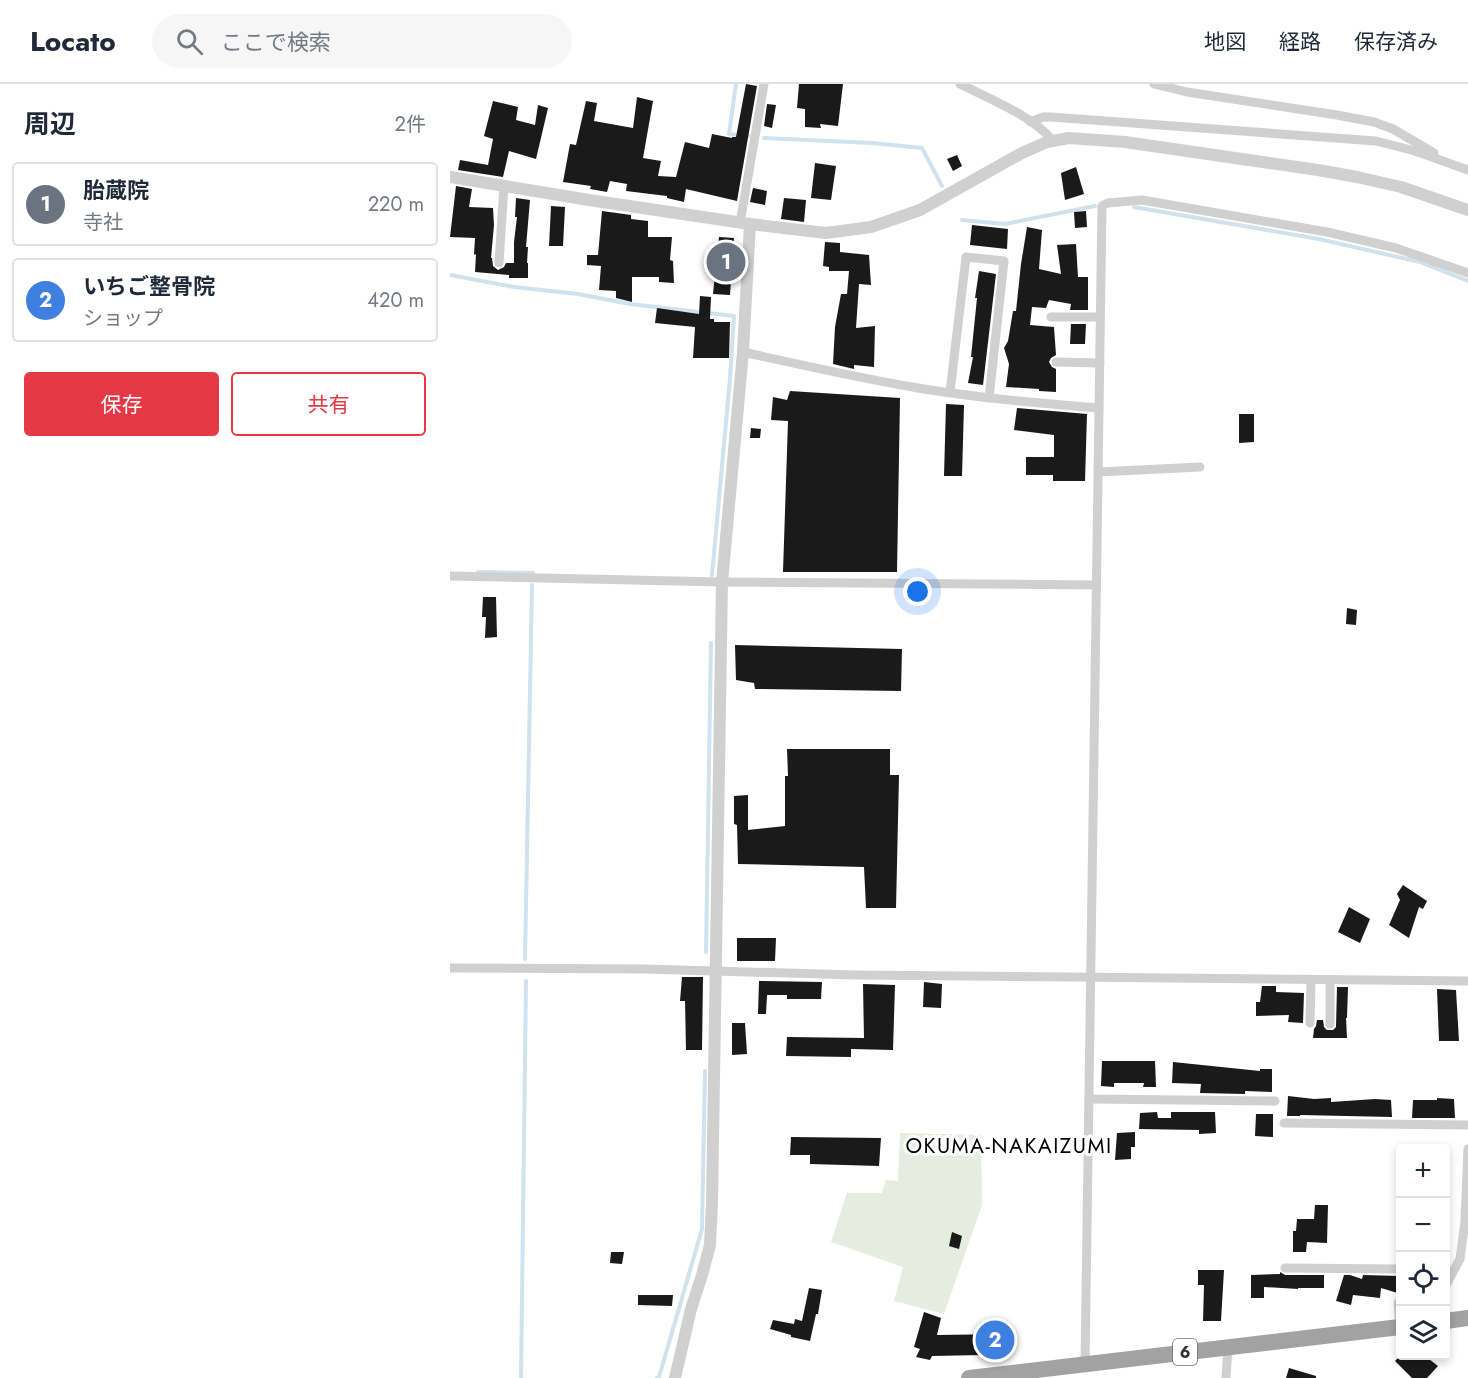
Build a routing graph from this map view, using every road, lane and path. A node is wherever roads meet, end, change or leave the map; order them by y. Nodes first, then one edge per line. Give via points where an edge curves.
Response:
1 (764, 84) edge
2 (960, 84) edge
3 (1154, 84) edge
4 (1030, 122) junction
5 (1053, 141) junction
6 (1454, 165) junction
7 (1468, 170) edge
8 (450, 177) edge
9 (504, 186) junction
10 (1468, 210) edge
11 (745, 224) junction
12 (499, 263) dead end
13 (1468, 273) edge
14 (1051, 317) dead end
15 (1100, 317) junction
16 (743, 352) junction
17 (1056, 362) dead end
18 (1100, 363) junction
19 (950, 392) junction
20 (989, 398) junction
21 (1099, 408) junction
22 (1200, 467) dead end
23 (1098, 472) junction
24 (450, 576) edge
25 (722, 582) junction
26 (1096, 585) junction
27 (450, 968) edge
28 (715, 972) junction
29 (1092, 978) junction
30 (1311, 980) junction
31 (1330, 980) junction
32 (1468, 981) edge
33 (1310, 1023) dead end
34 (1330, 1024) dead end
35 (1089, 1099) junction
36 (1275, 1101) dead end
37 (1284, 1123) dead end
38 (1468, 1125) edge
39 (1468, 1149) edge
40 (1285, 1268) dead end
41 (1396, 1269) edge
42 (1450, 1269) edge
43 (1468, 1318) edge
44 (1450, 1320) edge
45 (1396, 1327) edge
46 (1228, 1347) junction
47 (1085, 1371) edge
48 (675, 1378) edge
49 (969, 1378) edge
50 (1226, 1378) edge

1 - 11 street
2 - 4 street
3 - 6 street via 1374,122
4 - 5 street
4 - 6 street via 1051,117 1376,141
5 - 10 street via 1116,141 1318,170 1401,187
5 - 11 street via 1022,153 920,210 872,227 826,233
6 - 7 street
8 - 9 street
9 - 11 street
9 - 12 street
11 - 16 street
13 - 15 street via 1327,232 1142,200 1108,203 1102,206
14 - 15 street
15 - 18 street
16 - 19 street
16 - 25 street
17 - 18 street
18 - 21 street
19 - 20 street
19 - 20 street via 966,257 1004,261
20 - 21 street
21 - 23 street
22 - 23 street
23 - 26 street
24 - 25 street
25 - 26 street
25 - 28 street
26 - 29 street
27 - 28 street
28 - 29 street
28 - 48 street via 710,1245
29 - 30 street
29 - 35 street
30 - 31 street
30 - 33 street
31 - 32 street
31 - 34 street
35 - 36 street
35 - 47 street
37 - 38 street
39 - 42 street via 1460,1259
40 - 41 street
43 - 44 highway
45 - 46 highway, 6
46 - 47 highway, 6
46 - 50 street
47 - 49 highway, 6

